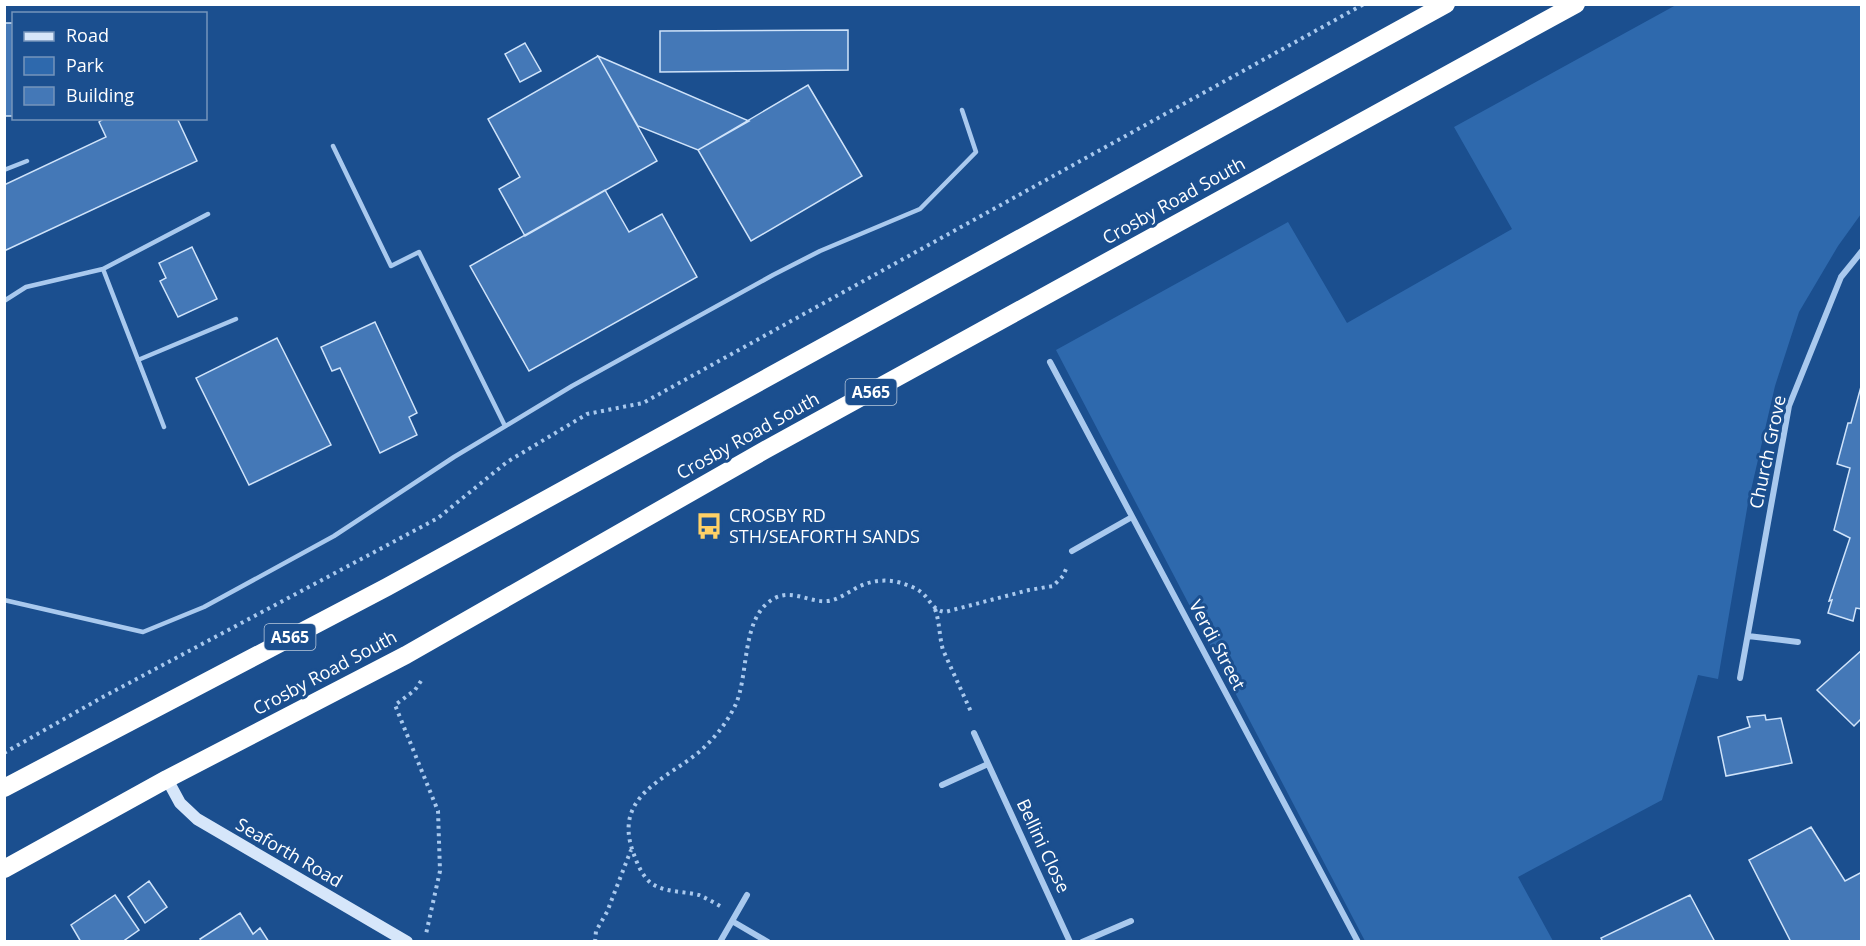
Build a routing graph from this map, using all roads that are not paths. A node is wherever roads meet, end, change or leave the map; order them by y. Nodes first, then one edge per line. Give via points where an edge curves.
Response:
1 (1446, 4) edge
2 (1576, 4) edge
3 (962, 111) dead end
4 (333, 146) dead end
5 (27, 161) dead end
6 (4, 170) edge
7 (208, 214) dead end
8 (1862, 251) edge
9 (103, 269) junction
10 (4, 301) edge
11 (236, 319) dead end
12 (138, 360) junction
13 (1050, 362) dead end
14 (505, 426) junction
15 (164, 427) dead end
16 (1132, 517) junction
17 (1072, 551) road end
18 (4, 600) edge
19 (1748, 636) junction
20 (1798, 642) dead end
21 (1740, 678) dead end
22 (974, 733) road end
23 (988, 764) junction
24 (167, 779) junction
25 (942, 785) dead end
26 (4, 788) edge
27 (4, 869) edge
28 (747, 895) dead end
29 (732, 921) junction
30 (1131, 921) dead end
31 (407, 942) edge
32 (720, 942) edge
33 (768, 942) edge
34 (1070, 942) edge
35 (1082, 942) edge
36 (1358, 942) edge

1 - 26 highway, A565 via 387,587
2 - 24 highway, Crosby Road South / A565 via 765,450 406,655
3 - 14 lane via 976,152 920,208 773,275
4 - 14 lane via 391,266 419,252
5 - 6 lane
7 - 9 lane
8 - 19 street, Church Grove via 1841,277 1789,406
9 - 10 lane via 26,287
9 - 12 lane
11 - 12 lane
12 - 15 lane
13 - 16 street, Verdi Street
14 - 18 lane via 334,536 204,607 143,632
16 - 17 street
16 - 36 street, Verdi Street
19 - 20 street
19 - 21 street, Church Grove
22 - 23 street, Bellini Close
23 - 25 street
23 - 34 street, Bellini Close
24 - 27 highway, Crosby Road South / A565
24 - 31 main road, Seaforth Road via 180,803 197,819
28 - 29 street
29 - 32 street
29 - 33 street
30 - 35 street

